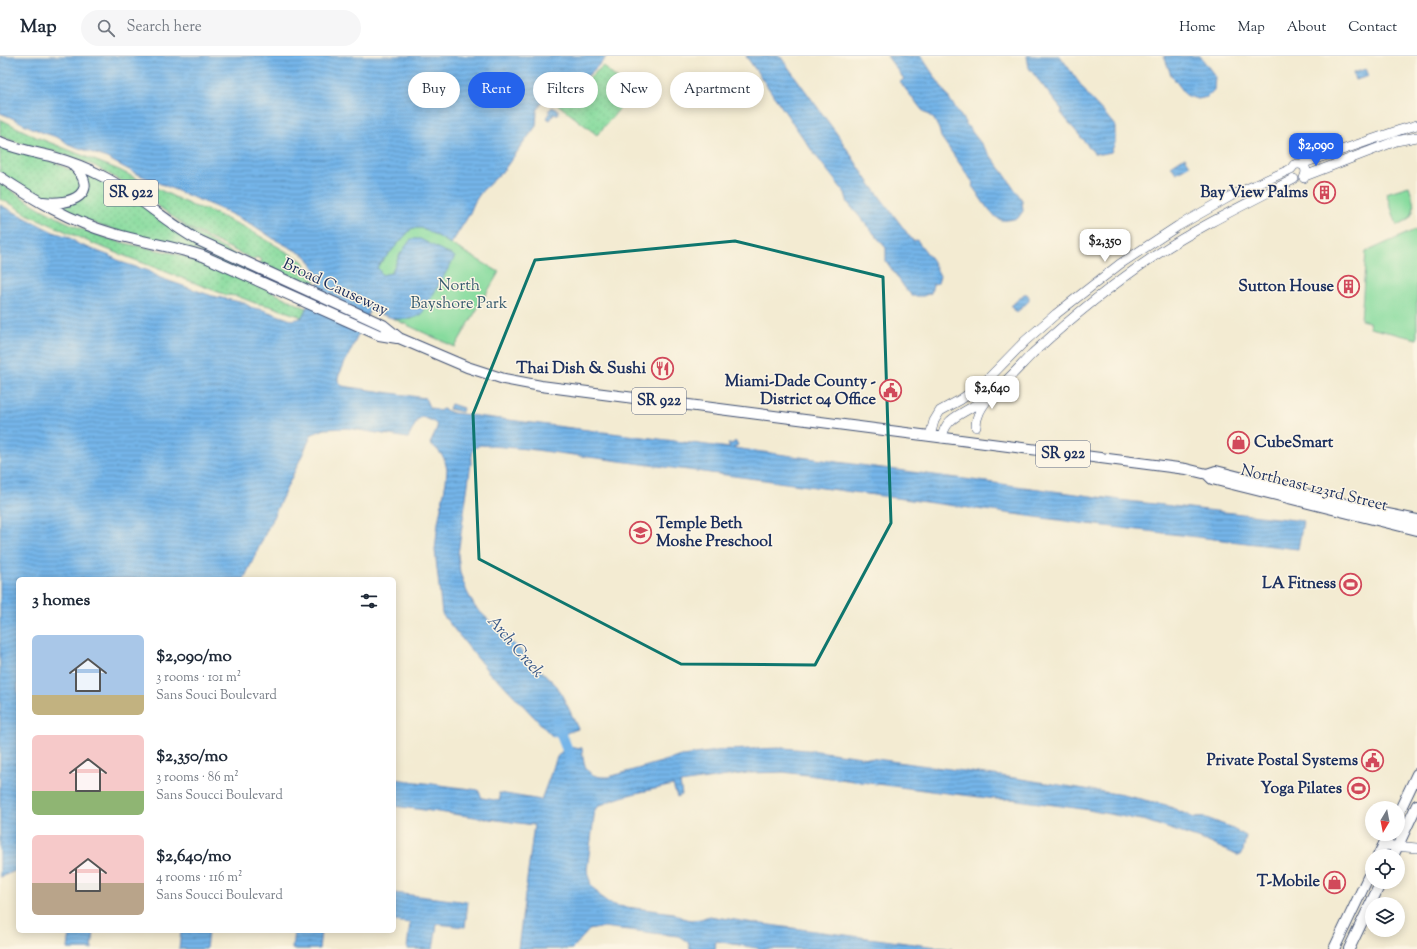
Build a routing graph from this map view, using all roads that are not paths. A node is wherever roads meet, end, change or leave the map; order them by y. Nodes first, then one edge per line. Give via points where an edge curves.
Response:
1 (1417, 125) edge
2 (1417, 137) edge
3 (0, 142) edge
4 (71, 163) junction
5 (1301, 164) junction
6 (1291, 169) junction
7 (1306, 176) junction
8 (0, 177) edge
9 (1294, 179) junction
10 (37, 201) junction
11 (303, 295) junction
12 (399, 338) joint
13 (997, 389) junction
14 (976, 427) dead end
15 (930, 436) junction
16 (942, 438) junction
17 (1308, 499) junction
18 (1332, 500) junction
19 (1318, 506) junction
20 (1417, 520) edge
21 (1417, 530) edge
22 (1417, 774) edge
23 (1404, 801) edge
24 (1417, 804) edge
25 (1385, 841) edge
26 (1383, 845) junction
27 (1398, 846) junction
28 (1417, 848) edge
29 (1381, 849) edge
30 (1396, 849) edge
31 (1365, 883) edge
32 (1378, 889) edge
33 (1356, 902) junction
34 (1356, 933) junction
35 (1340, 935) junction
36 (1334, 949) edge
37 (1344, 949) edge
38 (1349, 949) edge

1 - 5 street
2 - 7 street via 1396,141
3 - 4 main road, Broad Causeway / SR 922
4 - 10 main road via 82,176 83,188 80,196 69,202
4 - 11 main road, Broad Causeway / SR 922 via 118,185 198,240
5 - 6 street via 1294,165
5 - 7 street via 1306,169
6 - 9 street via 1290,173
6 - 15 street via 1231,196 1174,228 1120,264 1025,341 982,385 940,411
7 - 9 street
8 - 10 main road, Broad Causeway / SR 922
9 - 13 street via 1157,254 1064,325
10 - 11 main road, Broad Causeway / SR 922 via 67,217 101,230 203,256
11 - 12 main road, Broad Causeway / SR 922 via 369,325 383,325
12 - 15 main road, Northeast 123rd Street / SR 922 via 467,367 517,383
13 - 14 street via 979,411
13 - 16 street via 950,421 944,429
15 - 16 main road, Northeast 123rd Street / SR 922
16 - 17 main road, Northeast 123rd Street / SR 922 via 1186,469 1208,474 1216,471
17 - 18 main road, Northeast 123rd Street / SR 922
17 - 19 main road, Northeast 123rd Street / SR 922
18 - 19 main road
18 - 20 main road, Northeast 123rd Street / SR 922
19 - 21 main road, Northeast 123rd Street / SR 922
22 - 23 main road
24 - 27 main road
25 - 26 main road
26 - 27 street
26 - 29 main road
27 - 28 street
27 - 30 main road
31 - 33 main road
32 - 34 main road
33 - 34 main road via 1353,917
33 - 35 main road
34 - 38 main road
35 - 36 main road
35 - 37 main road via 1344,938

